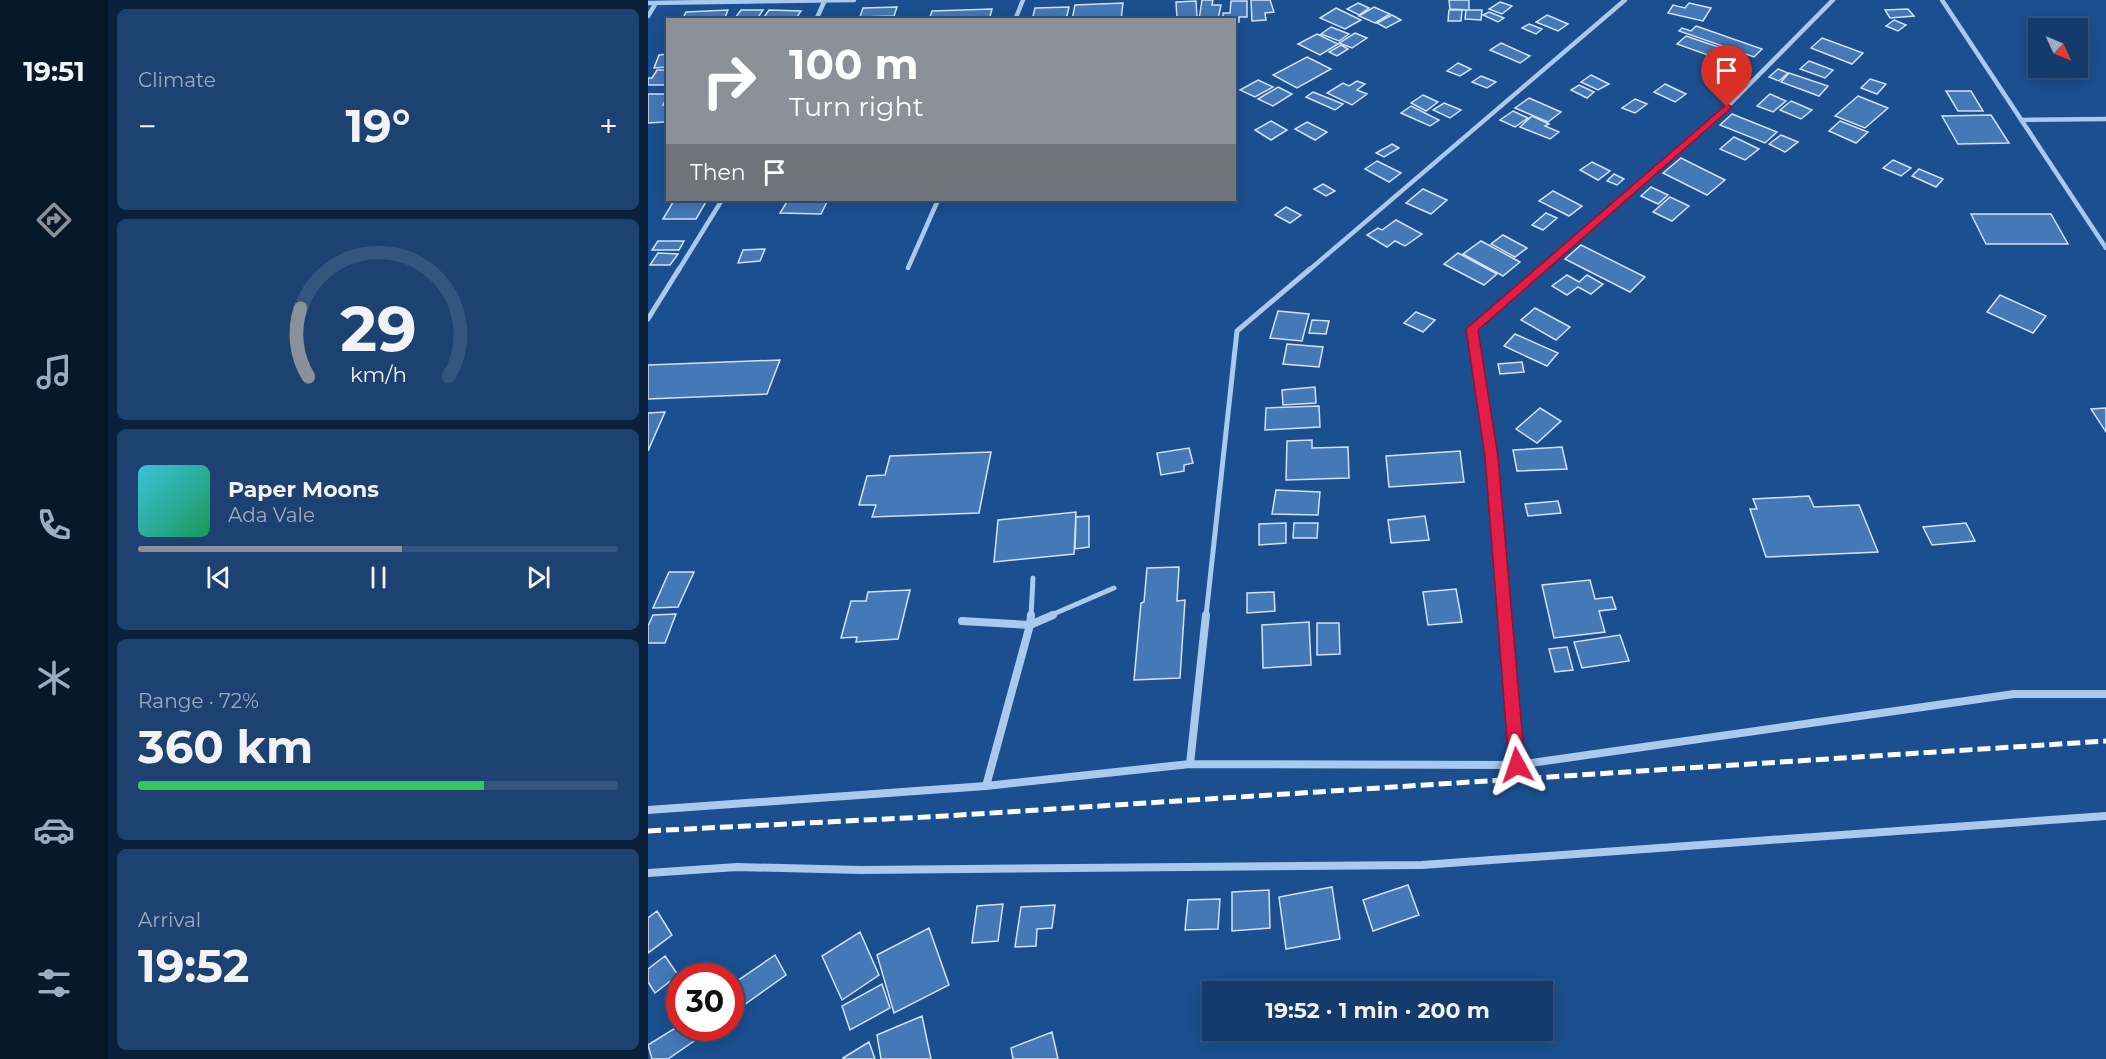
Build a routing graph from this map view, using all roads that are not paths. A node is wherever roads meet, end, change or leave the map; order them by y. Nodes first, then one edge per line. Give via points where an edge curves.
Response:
1 (854, 0) edge
2 (1023, 0) edge
3 (1625, 0) edge
4 (1833, 0) edge
5 (1942, 0) edge
6 (825, 1) edge
7 (648, 3) edge
8 (656, 3) junction
9 (648, 16) edge
10 (817, 18) edge
11 (1016, 18) edge
12 (2106, 119) edge
13 (2021, 120) junction
14 (721, 201) edge
15 (938, 201) edge
16 (2106, 249) edge
17 (908, 268) dead end
18 (648, 319) edge
19 (1032, 578) dead end
20 (1114, 588) dead end
21 (962, 621) dead end
22 (1030, 625) junction
23 (2106, 694) edge
24 (1190, 764) junction
25 (1517, 765) junction
26 (986, 786) junction
27 (648, 810) edge
28 (2106, 816) edge
29 (648, 873) edge

1 - 6 street
2 - 11 street
3 - 24 street via 1237,331
4 - 25 street via 1727,107 1472,329 1492,457
5 - 13 street
6 - 8 street
6 - 10 street
7 - 8 street
8 - 9 street
12 - 13 street
13 - 16 street
14 - 18 street
15 - 17 street
19 - 22 street
20 - 22 street
21 - 22 street
22 - 26 street
23 - 25 street via 2014,694
24 - 25 street
24 - 26 street
26 - 27 street
28 - 29 street via 1422,865 861,870 737,867

